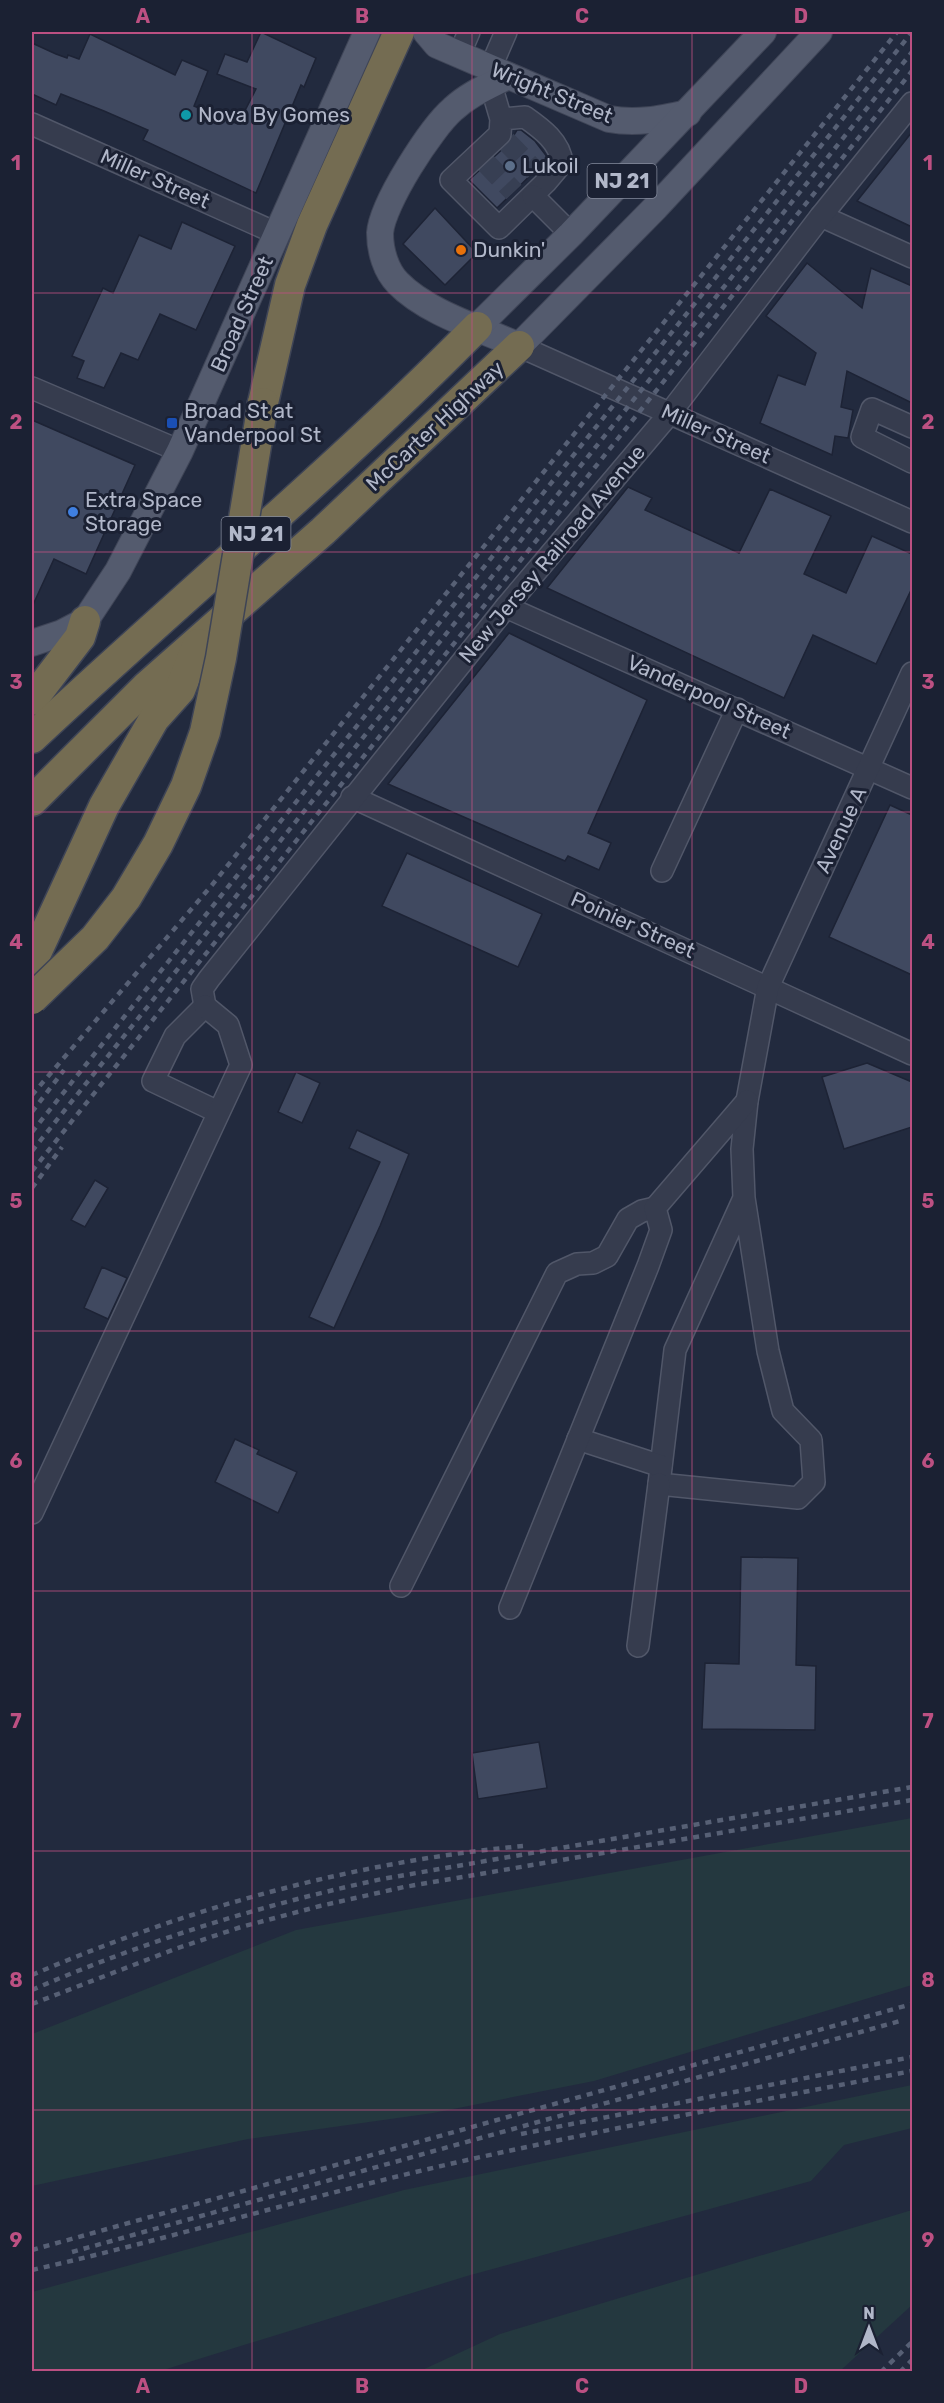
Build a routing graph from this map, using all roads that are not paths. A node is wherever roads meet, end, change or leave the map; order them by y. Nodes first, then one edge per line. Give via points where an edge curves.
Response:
1 (367, 32) edge
2 (399, 32) edge
3 (426, 32) edge
4 (506, 32) edge
5 (763, 32) edge
6 (819, 32) edge
7 (464, 43) edge
8 (496, 77) junction
9 (912, 103) edge
10 (688, 113) junction
11 (32, 124) edge
12 (502, 131) junction
13 (531, 189) junction
14 (821, 216) junction
15 (278, 234) junction
16 (571, 234) junction
17 (912, 257) edge
18 (477, 327) junction
19 (519, 346) junction
20 (32, 388) edge
21 (670, 413) junction
22 (912, 428) edge
23 (180, 451) junction
24 (912, 462) edge
25 (912, 522) edge
26 (506, 607) junction
27 (85, 621) junction
28 (202, 636) junction
29 (32, 643) edge
30 (912, 673) edge
31 (32, 700) edge
32 (738, 710) junction
33 (32, 738) edge
34 (869, 768) junction
35 (912, 788) edge
36 (352, 797) junction
37 (32, 801) edge
38 (662, 871) dead end
39 (32, 962) edge
40 (768, 987) junction
41 (32, 999) edge
42 (205, 1006) junction
43 (912, 1054) edge
44 (747, 1101) junction
45 (218, 1112) junction
46 (744, 1198) junction
47 (655, 1208) junction
48 (578, 1439) junction
49 (660, 1475) junction
50 (32, 1513) edge
51 (401, 1586) dead end
52 (510, 1608) dead end
53 (638, 1646) dead end

1 - 15 main road, Broad Street
2 - 41 highway, bridge via 312,225 290,285 263,403 221,658 205,732 186,786 126,898 95,938
3 - 7 main road, Wright Street via 437,45
4 - 8 street
5 - 10 main road, McCarter Highway / NJ 21
6 - 19 main road, McCarter Highway / NJ 21 via 656,207
7 - 8 main road, Wright Street
8 - 10 main road, Wright Street via 609,119 651,122
8 - 12 street
8 - 18 main road via 468,96 438,126 385,211 380,232 382,252 397,283 426,304
9 - 14 street, New Jersey Railroad Avenue
10 - 16 main road, McCarter Highway / NJ 21
11 - 15 street, Miller Street
12 - 13 street via 525,117 561,150 562,163
12 - 13 street via 482,158 451,180 499,228
13 - 16 street
14 - 17 street
14 - 21 street, New Jersey Railroad Avenue
15 - 23 main road, Broad Street
16 - 18 main road, McCarter Highway / NJ 21
18 - 19 main road
18 - 33 highway, McCarter Highway / NJ 21 via 358,441
19 - 21 street, Miller Street
19 - 28 highway, McCarter Highway / NJ 21 via 323,531
20 - 23 street
21 - 25 street, Miller Street
21 - 26 street, New Jersey Railroad Avenue
22 - 24 street via 872,410 862,437
23 - 27 main road, Broad Street via 118,571
26 - 32 street, Vanderpool Street
26 - 36 street, New Jersey Railroad Avenue
27 - 29 main road
27 - 31 highway via 80,637
28 - 37 highway, McCarter Highway / NJ 21
28 - 39 highway via 180,690 154,719 104,806
30 - 34 street, Avenue A
32 - 34 street, Vanderpool Street
32 - 38 street
34 - 35 street, Vanderpool Street
34 - 40 street, Avenue A
36 - 40 street, Poinier Street
36 - 42 street, New Jersey Railroad Avenue via 202,988
40 - 43 street, Poinier Street
40 - 44 street, Avenue A
42 - 45 street via 228,1025 240,1065
42 - 45 street via 175,1036 153,1081
44 - 46 street, Avenue A via 742,1149
44 - 47 street
45 - 50 street
46 - 49 street via 675,1350
46 - 49 street, Avenue A via 768,1352 783,1411 811,1440 814,1482 798,1498
47 - 48 street via 661,1230
47 - 51 street via 628,1219 607,1256 557,1273
48 - 49 street
48 - 52 street
49 - 53 street

